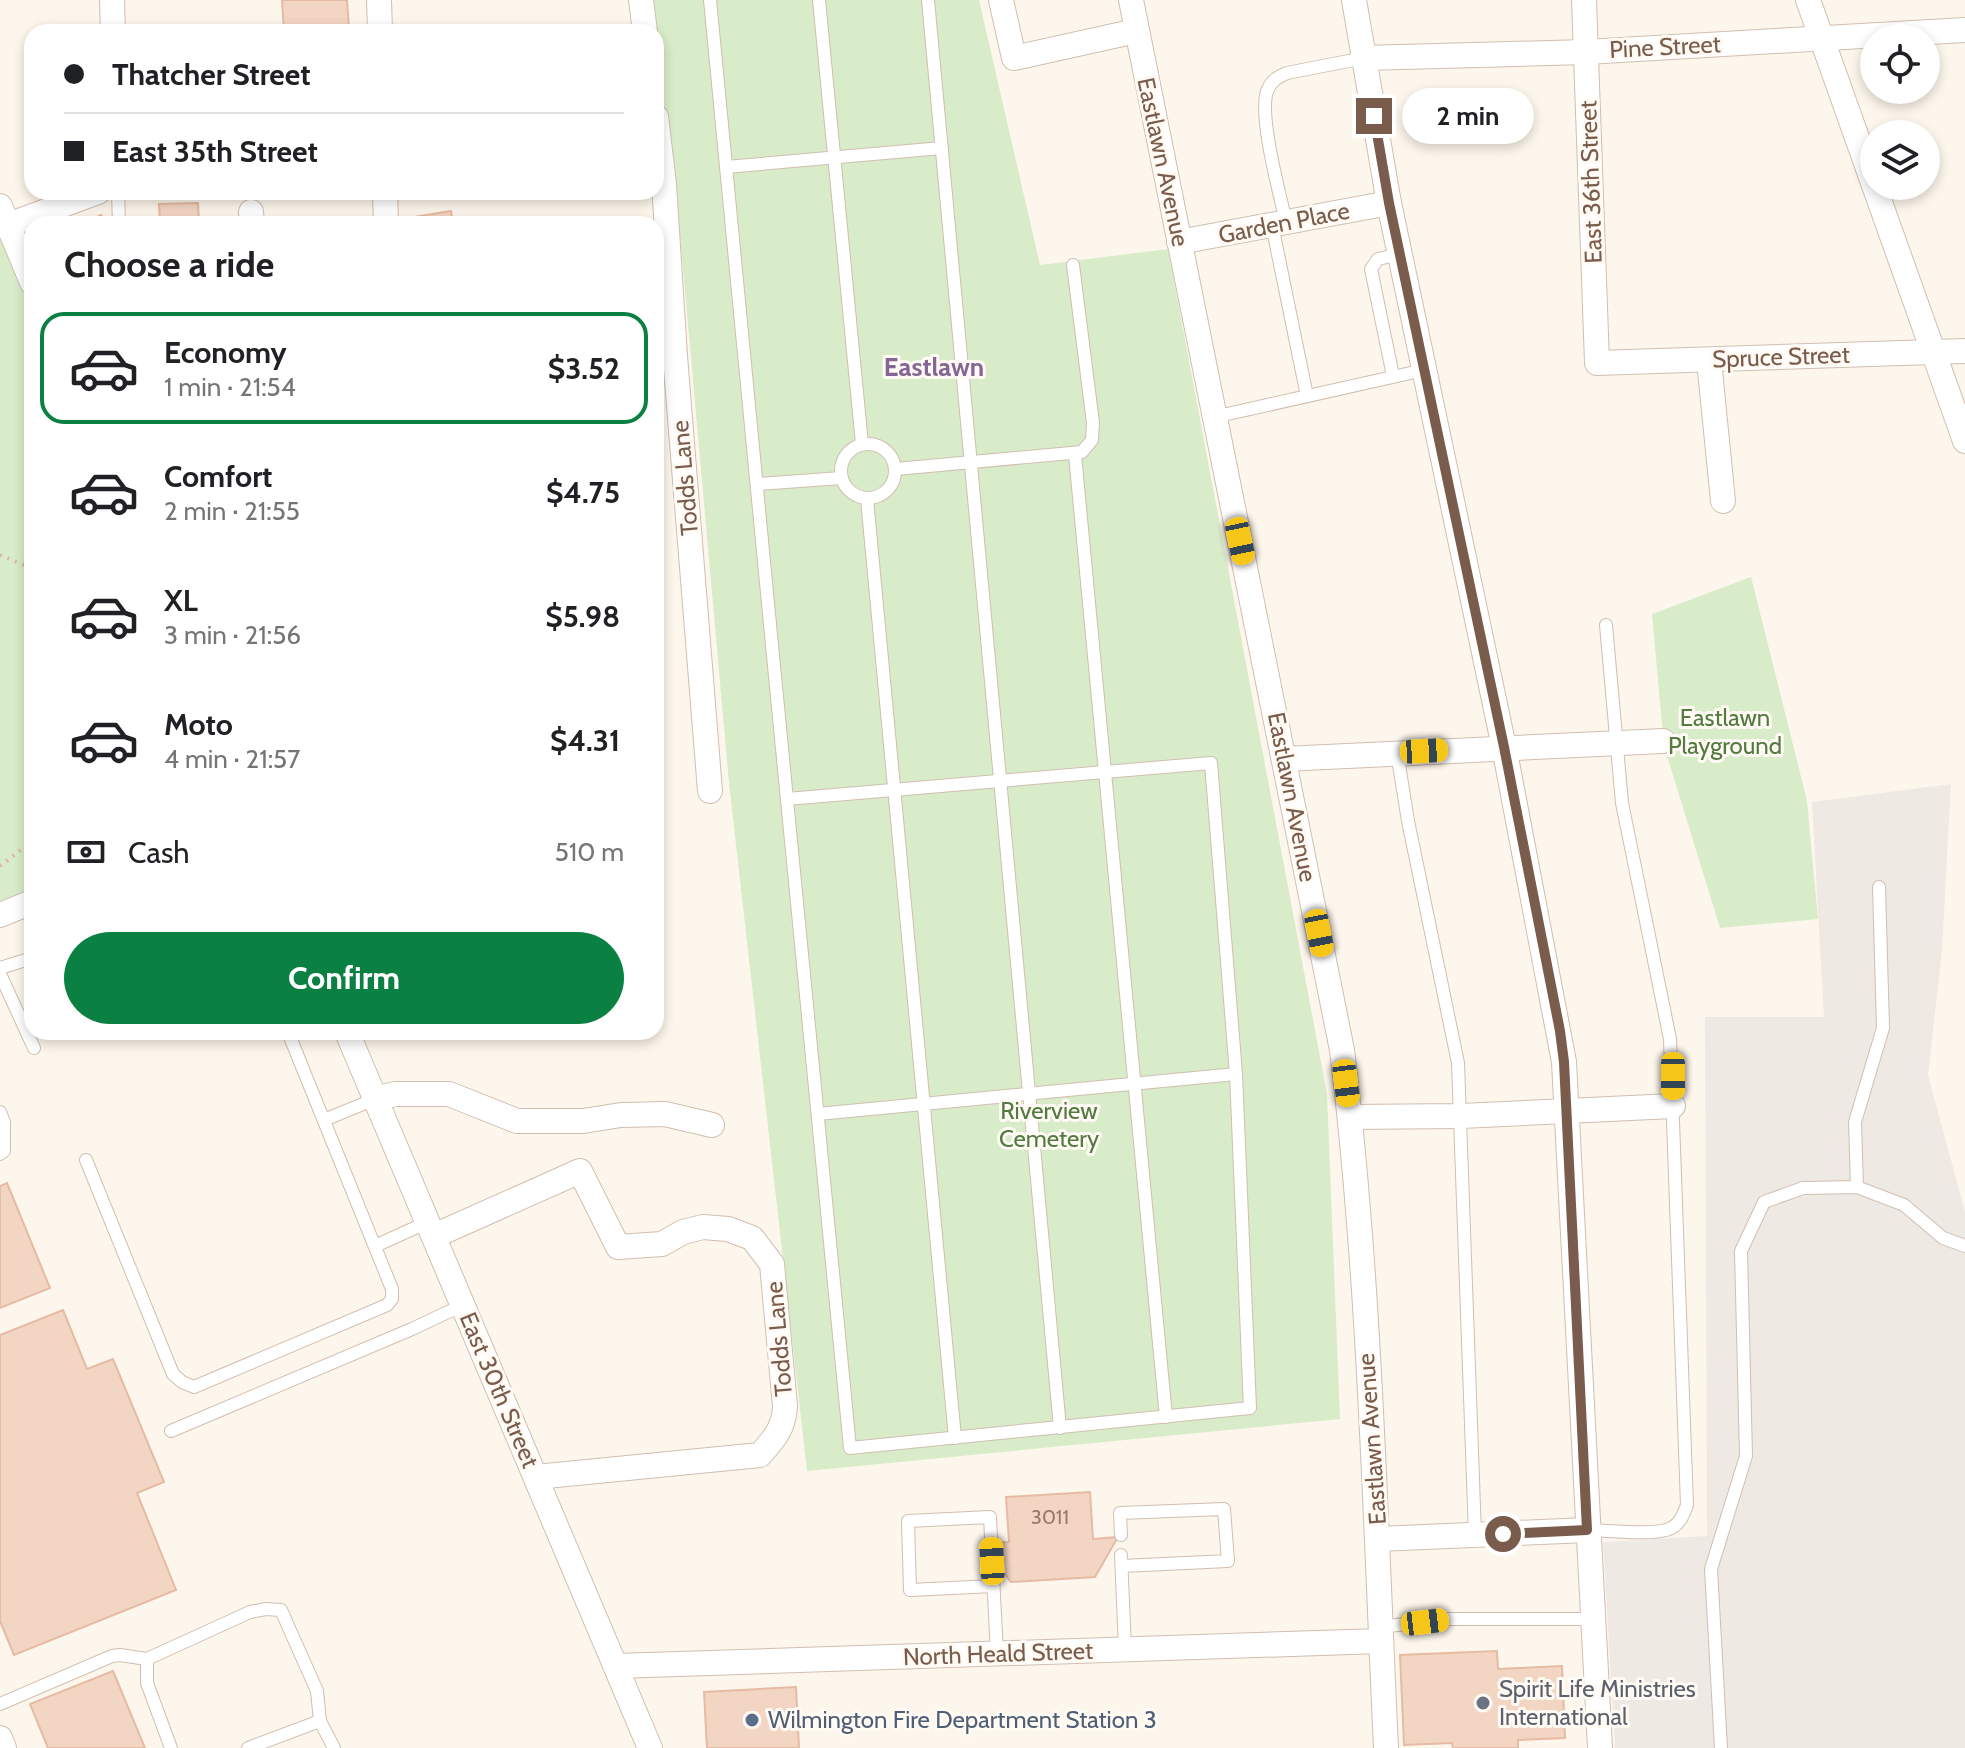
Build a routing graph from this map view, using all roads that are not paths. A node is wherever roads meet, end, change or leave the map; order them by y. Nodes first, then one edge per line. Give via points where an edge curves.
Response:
1 (112, 0) edge
2 (379, 0) edge
3 (641, 0) edge
4 (710, 0) edge
5 (819, 0) edge
6 (928, 0) edge
7 (1001, 0) edge
8 (1131, 0) edge
9 (1354, 0) edge
10 (1584, 0) edge
11 (1808, 0) edge
12 (113, 24) edge
13 (380, 24) edge
14 (644, 24) edge
15 (1965, 30) edge
16 (1136, 31) junction
17 (1820, 38) junction
18 (1586, 52) junction
19 (1364, 58) junction
20 (942, 148) junction
21 (834, 157) junction
22 (726, 167) junction
23 (664, 184) edge
24 (67, 200) edge
25 (1389, 203) junction
26 (4, 216) edge
27 (1279, 224) junction
28 (1179, 242) junction
29 (1400, 254) junction
30 (24, 263) edge
31 (1073, 265) dead end
32 (1931, 351) junction
33 (1965, 351) edge
34 (665, 356) edge
35 (1709, 361) junction
36 (1597, 363) joint
37 (1424, 370) junction
38 (1393, 376) junction
39 (1307, 396) junction
40 (1214, 417) junction
41 (1965, 441) edge
42 (862, 444) junction
43 (1075, 455) junction
44 (971, 464) junction
45 (896, 469) junction
46 (841, 478) junction
47 (757, 484) junction
48 (867, 499) junction
49 (1723, 501) dead end
50 (1606, 625) dead end
51 (1663, 741) dead end
52 (1615, 743) junction
53 (1504, 747) junction
54 (1397, 752) junction
55 (1284, 759) junction
56 (1106, 772) junction
57 (1000, 781) junction
58 (894, 790) junction
59 (710, 791) dead end
60 (787, 799) junction
61 (1879, 887) dead end
62 (24, 905) edge
63 (0, 915) edge
64 (24, 961) edge
65 (0, 971) edge
66 (24, 1025) edge
67 (30, 1040) edge
68 (291, 1040) edge
69 (350, 1040) edge
70 (34, 1048) dead end
71 (1236, 1074) junction
72 (1135, 1084) junction
73 (1029, 1094) junction
74 (375, 1099) junction
75 (924, 1104) junction
76 (1673, 1106) junction
77 (1566, 1110) junction
78 (0, 1112) edge
79 (818, 1114) junction
80 (1461, 1116) junction
81 (1350, 1117) junction
82 (324, 1120) junction
83 (712, 1125) dead end
84 (0, 1154) edge
85 (86, 1160) dead end
86 (1857, 1187) junction
87 (431, 1229) junction
88 (375, 1246) junction
89 (1965, 1246) edge
90 (463, 1305) junction
91 (1166, 1417) junction
92 (1060, 1428) junction
93 (171, 1431) dead end
94 (955, 1438) junction
95 (536, 1477) junction
96 (1587, 1530) junction
97 (1121, 1535) dead end
98 (1475, 1535) junction
99 (1378, 1539) junction
100 (993, 1586) junction
101 (1592, 1619) junction
102 (1380, 1634) junction
103 (1125, 1649) junction
104 (997, 1654) junction
105 (147, 1659) junction
106 (616, 1666) junction
107 (0, 1704) edge
108 (320, 1721) junction
109 (0, 1738) edge
110 (4, 1748) edge
111 (171, 1748) edge
112 (248, 1748) edge
113 (334, 1748) edge
114 (650, 1748) edge
115 (1386, 1748) edge
116 (1600, 1748) edge
117 (1721, 1748) edge

1 - 12 street
2 - 13 street
3 - 14 street
4 - 22 lane
5 - 21 lane
6 - 20 lane
7 - 16 street via 1014,58
8 - 16 street, Eastlawn Avenue
9 - 19 street
10 - 18 street, East 36th Street
11 - 17 street
15 - 17 street, Pine Street
16 - 28 street, Eastlawn Avenue
17 - 18 street, Pine Street
17 - 32 street
18 - 19 street, Pine Street
18 - 36 street, East 36th Street
19 - 25 street
19 - 27 lane via 1287,73 1268,87 1264,111
20 - 21 lane
20 - 44 lane
21 - 22 lane
21 - 42 lane
22 - 47 lane
23 - 34 street, Todds Lane
24 - 26 street
25 - 27 street, Garden Place
25 - 29 street
26 - 30 street
27 - 28 street, Garden Place
27 - 39 lane
28 - 40 street, Eastlawn Avenue
29 - 37 street
29 - 38 lane via 1378,259 1371,269
31 - 43 lane via 1093,423 1092,440
32 - 33 street, Spruce Street
32 - 35 street, Spruce Street
32 - 41 street
34 - 59 street, Todds Lane
35 - 36 street, Spruce Street
35 - 49 street
37 - 38 lane
37 - 53 street
38 - 39 lane
39 - 40 lane
40 - 55 street, Eastlawn Avenue
42 - 45 lane via 888,452
42 - 46 lane via 842,461
43 - 44 lane
43 - 56 lane
44 - 45 lane
44 - 57 lane
45 - 48 lane via 885,493
46 - 47 lane
46 - 48 lane via 850,493
47 - 60 lane
48 - 58 lane
50 - 52 lane
51 - 52 street
52 - 53 street
52 - 76 lane via 1622,803 1670,1039
53 - 54 street
53 - 77 street via 1560,1031
54 - 55 street
54 - 80 lane via 1458,1063
55 - 81 street, Eastlawn Avenue via 1342,1050
56 - 57 lane
56 - 71 lane via 1211,763
56 - 72 lane
57 - 58 lane
57 - 73 lane
58 - 60 lane
58 - 75 lane
60 - 79 lane
61 - 86 lane via 1883,1028 1855,1122
62 - 63 street
64 - 65 lane
65 - 66 lane
67 - 70 lane
68 - 82 lane
69 - 74 street, East 30th Street
71 - 72 lane
71 - 91 lane via 1250,1408
72 - 73 lane
72 - 91 lane
73 - 75 lane
73 - 92 lane
74 - 82 lane
74 - 83 street via 449,1094 517,1121 665,1114
74 - 87 street, East 30th Street
75 - 79 lane
75 - 94 lane
76 - 77 street
76 - 96 lane via 1687,1505 1675,1526 1663,1531
77 - 80 street
77 - 96 street
78 - 84 lane
79 - 94 lane via 850,1448
80 - 81 street
80 - 98 lane
81 - 99 street, Eastlawn Avenue
82 - 88 lane
85 - 88 lane via 173,1374 194,1387 387,1305 392,1289
86 - 89 lane via 1904,1205 1943,1238
86 - 117 lane via 1803,1188 1764,1202 1741,1251 1746,1456 1711,1569
87 - 88 lane
87 - 90 street, East 30th Street
87 - 95 street, Todds Lane via 580,1171 618,1247 662,1244 703,1227 728,1229 752,1238 772,1264 784,1423 760,1455
90 - 93 lane
90 - 95 street, East 30th Street
91 - 92 lane
92 - 94 lane
95 - 106 street, East 30th Street
96 - 98 street
96 - 101 street
97 - 103 lane via 1120,1513 1224,1509 1228,1561 1122,1560
98 - 99 street
99 - 102 street, Eastlawn Avenue
100 - 100 lane via 990,1517 908,1521 910,1590
100 - 104 lane
101 - 102 lane via 1448,1619
101 - 116 street
102 - 103 street, North Heald Street
102 - 115 street, Eastlawn Avenue
103 - 104 street, North Heald Street
104 - 106 street, North Heald Street
105 - 107 lane via 112,1656
105 - 108 lane via 250,1612 281,1610 317,1691
105 - 111 lane via 147,1683
106 - 114 street, East 30th Street
108 - 112 lane
108 - 113 lane
109 - 110 street

